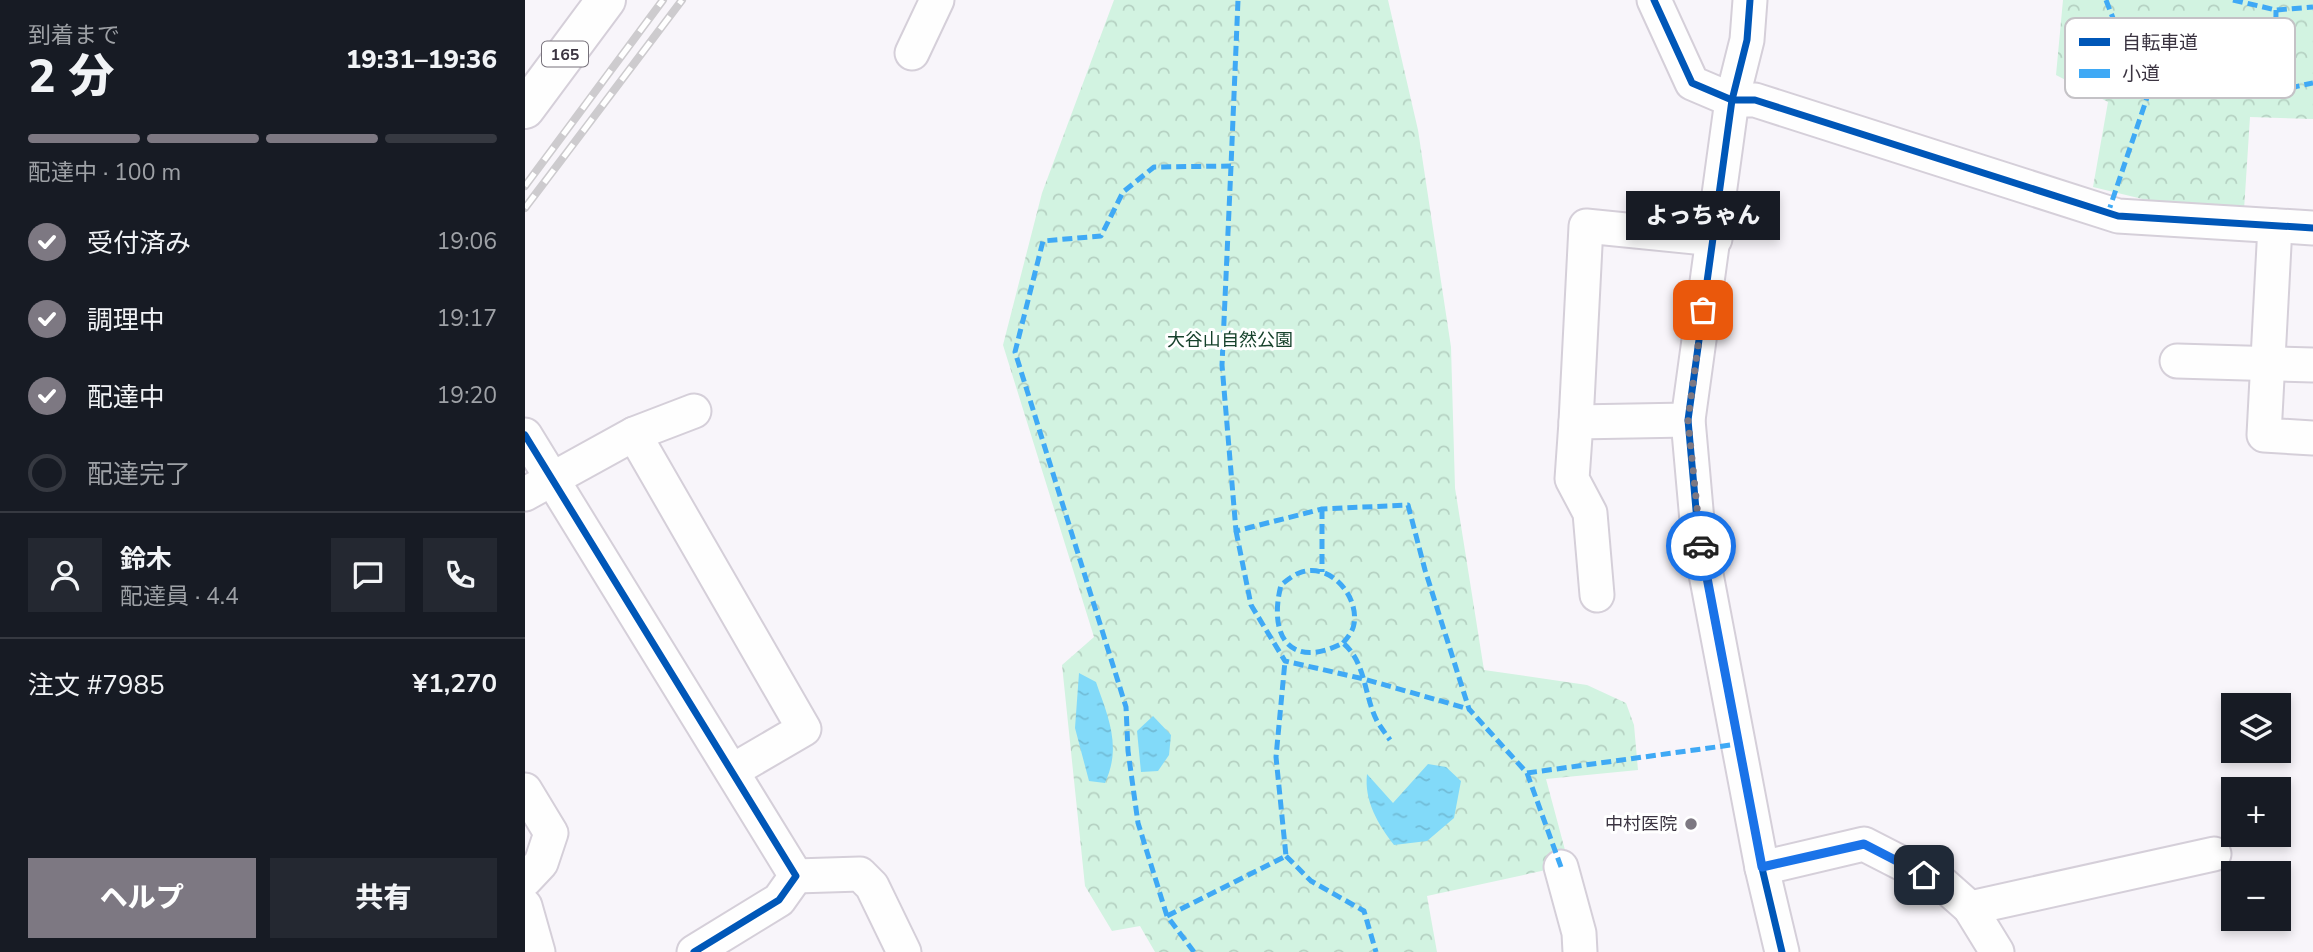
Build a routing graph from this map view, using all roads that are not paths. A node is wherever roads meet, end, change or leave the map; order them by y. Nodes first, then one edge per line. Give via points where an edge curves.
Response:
1 (606, 0) edge
2 (937, 0) edge
3 (1654, 0) edge
4 (1750, 0) edge
5 (912, 53) dead end
6 (1733, 100) junction
7 (525, 109) edge
8 (2275, 226) junction
9 (2313, 228) edge
10 (1715, 239) junction
11 (2177, 361) dead end
12 (2270, 363) junction
13 (2313, 365) edge
14 (694, 411) dead end
15 (1688, 420) junction
16 (1576, 422) junction
17 (634, 434) junction
18 (525, 435) edge
19 (2313, 438) edge
20 (539, 486) edge
21 (1597, 595) dead end
22 (732, 771) junction
23 (525, 790) edge
24 (2214, 854) dead end
25 (1560, 867) dead end
26 (1762, 867) junction
27 (796, 876) junction
28 (525, 880) edge
29 (525, 906) edge
30 (1970, 908) junction
31 (538, 952) edge
32 (694, 952) edge
33 (904, 952) edge
34 (1580, 952) edge
35 (1781, 952) edge
36 (1997, 952) edge

1 - 7 highway, 165
2 - 5 street
3 - 6 street via 1692,82
4 - 6 street via 1747,40
6 - 8 street via 1755,100 2118,216
6 - 10 street
8 - 9 street
8 - 12 street
10 - 15 street
10 - 16 street via 1586,226
11 - 12 street
12 - 13 street
12 - 19 street via 2264,435
14 - 17 street
15 - 16 street
15 - 26 street via 1698,532
16 - 21 street via 1573,479 1590,513
17 - 20 street
17 - 22 street via 804,729
18 - 20 street
20 - 22 street
22 - 27 street
23 - 28 street via 551,833 541,863
24 - 30 street
25 - 34 street
26 - 30 street via 1864,844 1944,885
26 - 35 street
27 - 32 street via 779,900
27 - 33 street via 860,874 873,886
29 - 31 street
30 - 36 street

